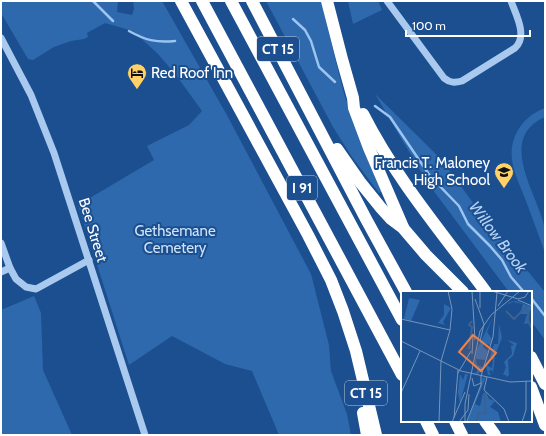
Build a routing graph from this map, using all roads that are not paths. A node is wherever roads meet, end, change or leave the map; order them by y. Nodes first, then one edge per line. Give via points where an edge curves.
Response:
1 (181, 1) edge
2 (202, 1) edge
3 (231, 1) edge
4 (252, 1) edge
5 (327, 1) edge
6 (387, 1) edge
7 (511, 1) edge
8 (1, 38) edge
9 (303, 98) junction
10 (353, 98) junction
11 (403, 228) junction
12 (1, 243) edge
13 (89, 260) junction
14 (10, 268) junction
15 (1, 272) edge
16 (405, 291) edge
17 (462, 291) edge
18 (485, 291) edge
19 (401, 318) edge
20 (356, 351) junction
21 (532, 359) edge
22 (401, 373) edge
23 (545, 384) edge
24 (532, 390) edge
25 (426, 422) edge
26 (456, 422) edge
27 (486, 422) edge
28 (545, 425) edge
29 (145, 435) edge
30 (367, 435) edge
31 (376, 435) edge
32 (433, 435) edge
33 (462, 435) edge
34 (495, 435) edge

1 - 20 highway, CT 15 via 321,260 340,301
2 - 22 highway, I 91
3 - 19 highway, I 91
4 - 9 highway, CT 15
5 - 10 highway
6 - 7 street via 444,78 456,83 520,44 521,31
8 - 13 street, Bee Street via 44,127
9 - 11 highway via 317,113 360,182 391,219
9 - 16 highway, CT 15
10 - 11 highway via 363,133
10 - 18 highway via 398,174
11 - 17 highway
12 - 14 street
13 - 14 street via 36,289 26,287 16,279
13 - 29 street, Bee Street
14 - 15 street
20 - 30 highway via 356,380
20 - 31 highway, CT 15
21 - 23 highway
24 - 28 highway
25 - 32 highway
26 - 33 highway
27 - 34 highway

